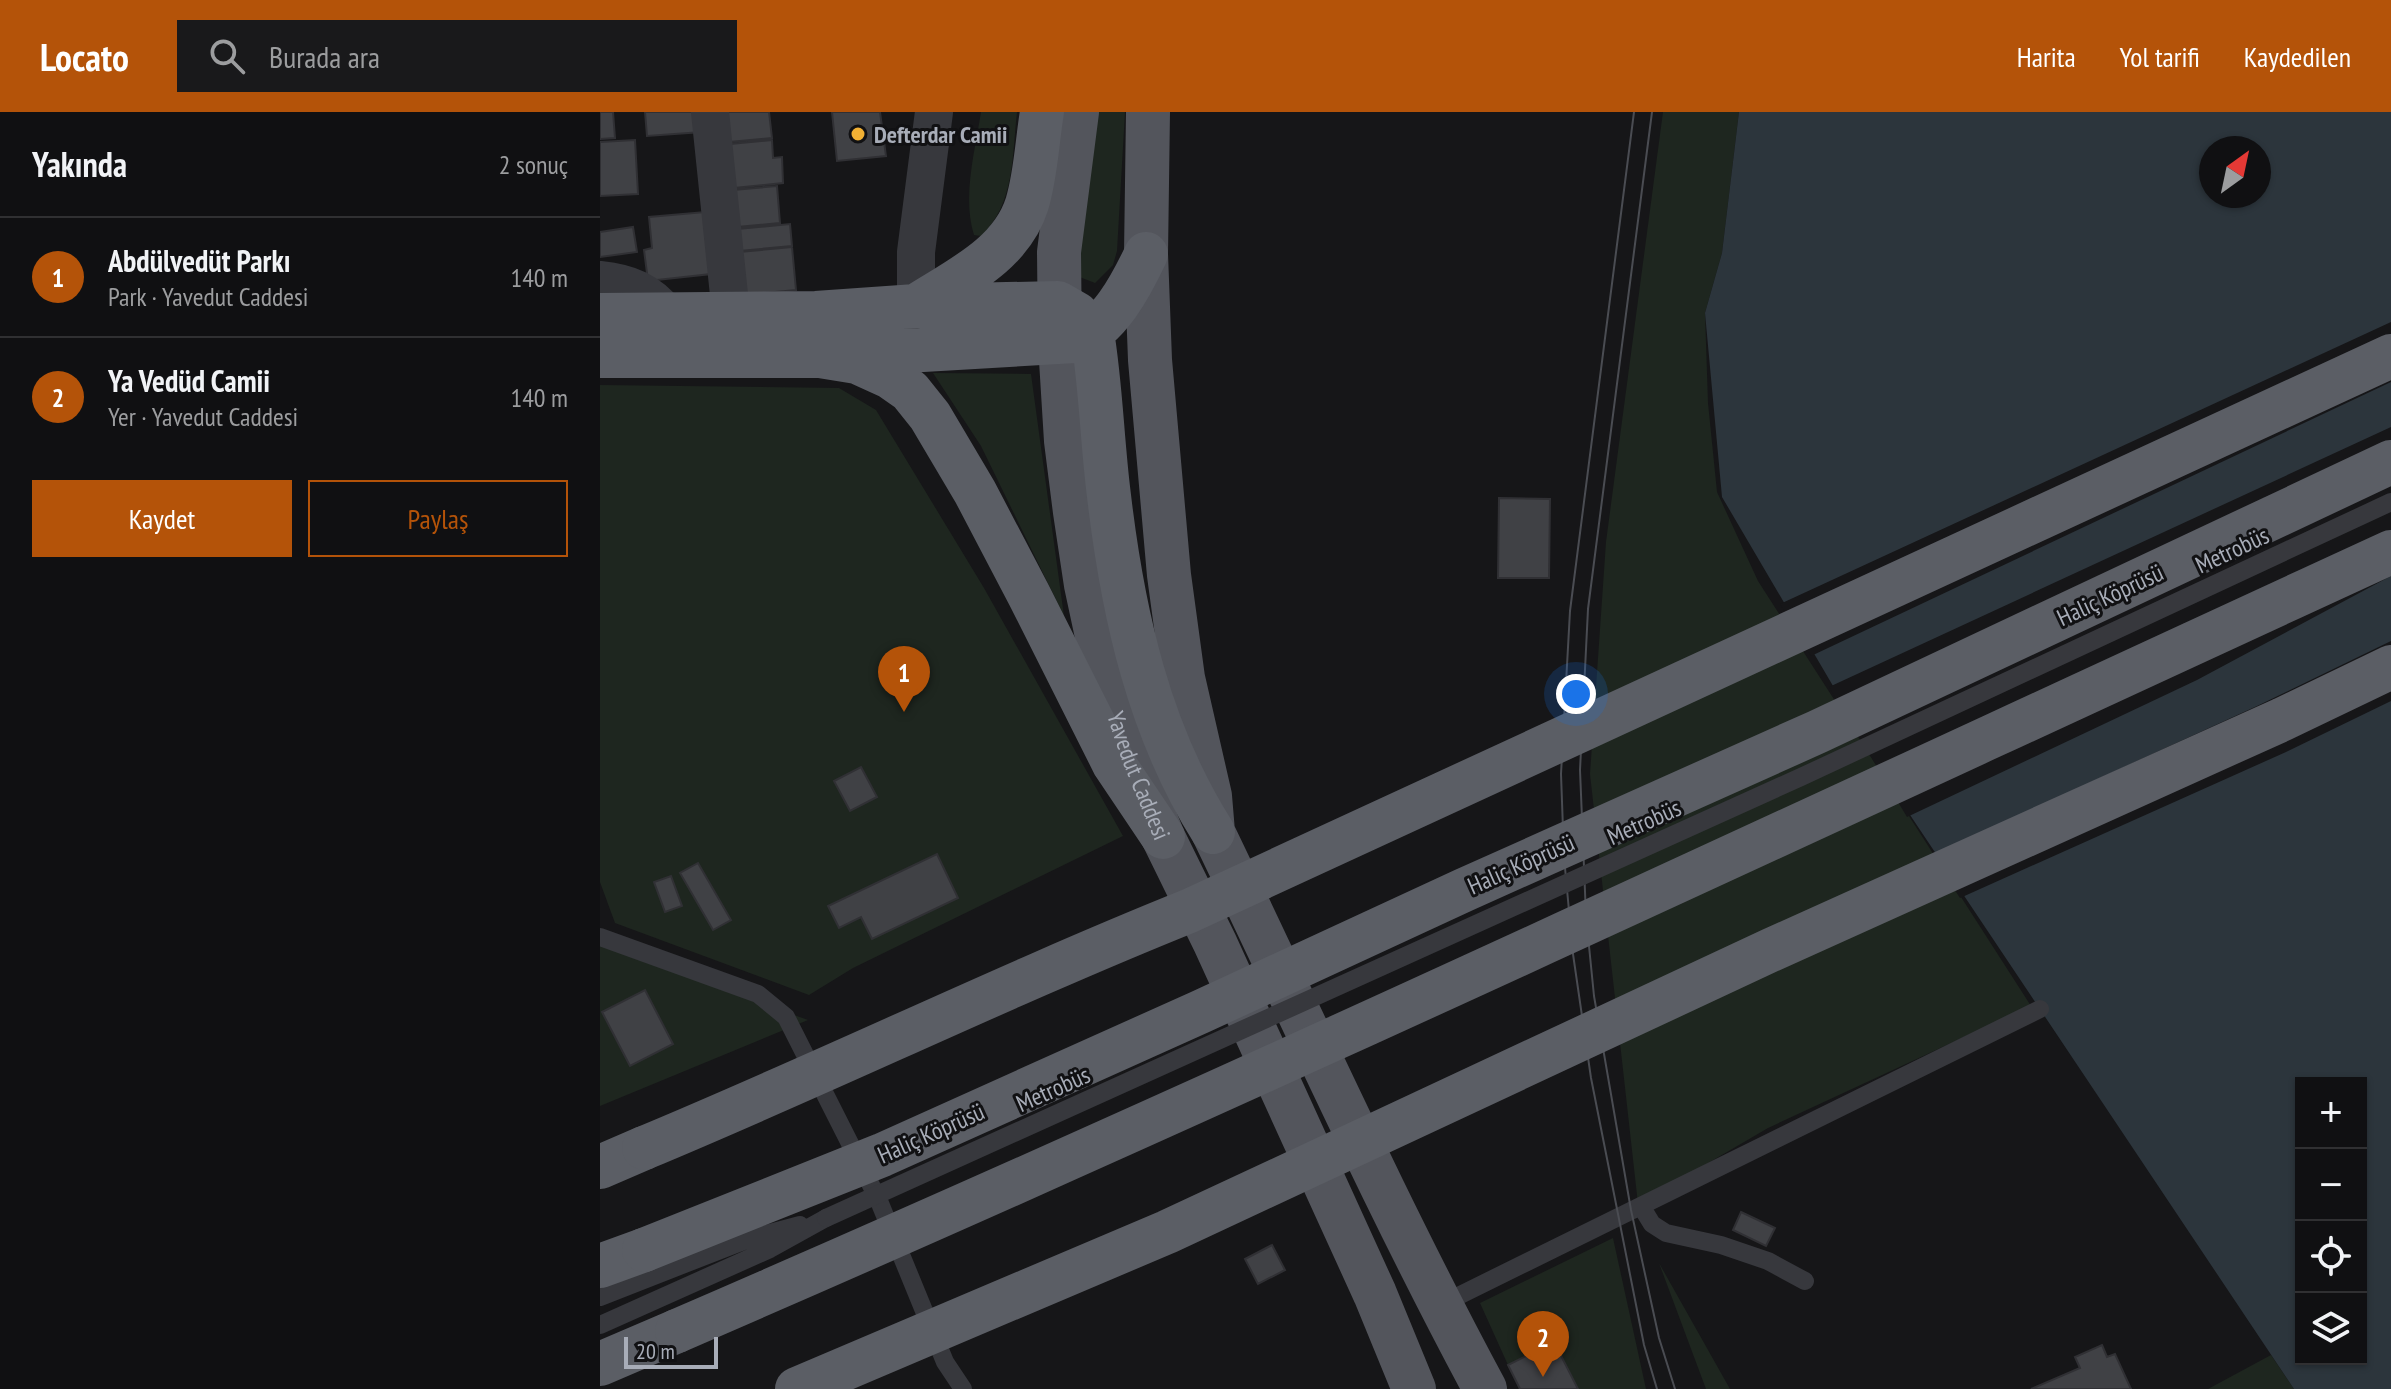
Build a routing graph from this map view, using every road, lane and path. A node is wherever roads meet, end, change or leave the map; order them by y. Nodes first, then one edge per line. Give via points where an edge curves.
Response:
1 (710, 112) edge
2 (934, 112) edge
3 (1042, 112) edge
4 (1077, 112) edge
5 (1148, 112) edge
6 (1146, 254) junction
7 (600, 280) edge
8 (916, 306) junction
9 (731, 314) junction
10 (600, 315) edge
11 (668, 315) junction
12 (1070, 326) junction
13 (600, 356) edge
14 (820, 356) junction
15 (2391, 356) edge
16 (2391, 462) edge
17 (2391, 502) edge
18 (2391, 552) edge
19 (2391, 667) edge
20 (1213, 832) junction
21 (1163, 837) junction
22 (600, 937) edge
23 (2040, 1009) dead end
24 (644, 1148) junction
25 (600, 1151) edge
26 (600, 1167) edge
27 (1641, 1206) junction
28 (826, 1218) junction
29 (600, 1266) edge
30 (1805, 1281) dead end
31 (1375, 1294) junction
32 (600, 1297) edge
33 (1440, 1305) junction
34 (600, 1325) edge
35 (600, 1364) edge
36 (797, 1389) edge
37 (963, 1389) edge
38 (1377, 1389) edge
39 (1414, 1389) edge
40 (1485, 1389) edge

1 - 9 street
2 - 8 street via 916,252
3 - 8 highway via 1027,204 1017,226 1002,248
4 - 12 main road, Yavedut Caddesi via 1059,252
5 - 6 main road, Yavedut Caddesi
6 - 12 highway via 1118,302
6 - 20 main road, Yavedut Caddesi via 1173,614
7 - 11 street via 623,282 653,296
8 - 9 highway
8 - 12 highway
9 - 11 highway
10 - 11 highway
12 - 14 highway
12 - 20 highway via 1145,685 1163,739
12 - 21 main road, Yavedut Caddesi via 1066,441 1086,585 1110,697
13 - 14 highway
14 - 21 highway via 857,362 890,377 930,416 1114,764
15 - 24 highway, bridge via 1189,911
16 - 29 highway, Haliç Köprüsü, bridge via 1817,732 1186,1019 882,1155
17 - 28 lane, Metrobüs, bridge via 1801,777
18 - 35 highway, bridge via 1397,1010
19 - 36 highway, bridge via 1167,1232
20 - 33 main road, Yavedut Caddesi
21 - 31 main road, Yavedut Caddesi
22 - 37 lane via 758,994 786,1017 879,1201 945,1362
23 - 27 lane
24 - 25 highway
24 - 26 highway
27 - 30 lane via 1652,1224 1666,1233 1756,1257
27 - 33 lane
28 - 32 lane, Metrobüs via 751,1238
28 - 34 lane, Metrobüs via 770,1249
31 - 38 main road
31 - 39 main road, Yavedut Caddesi
33 - 40 main road, Yavedut Caddesi

